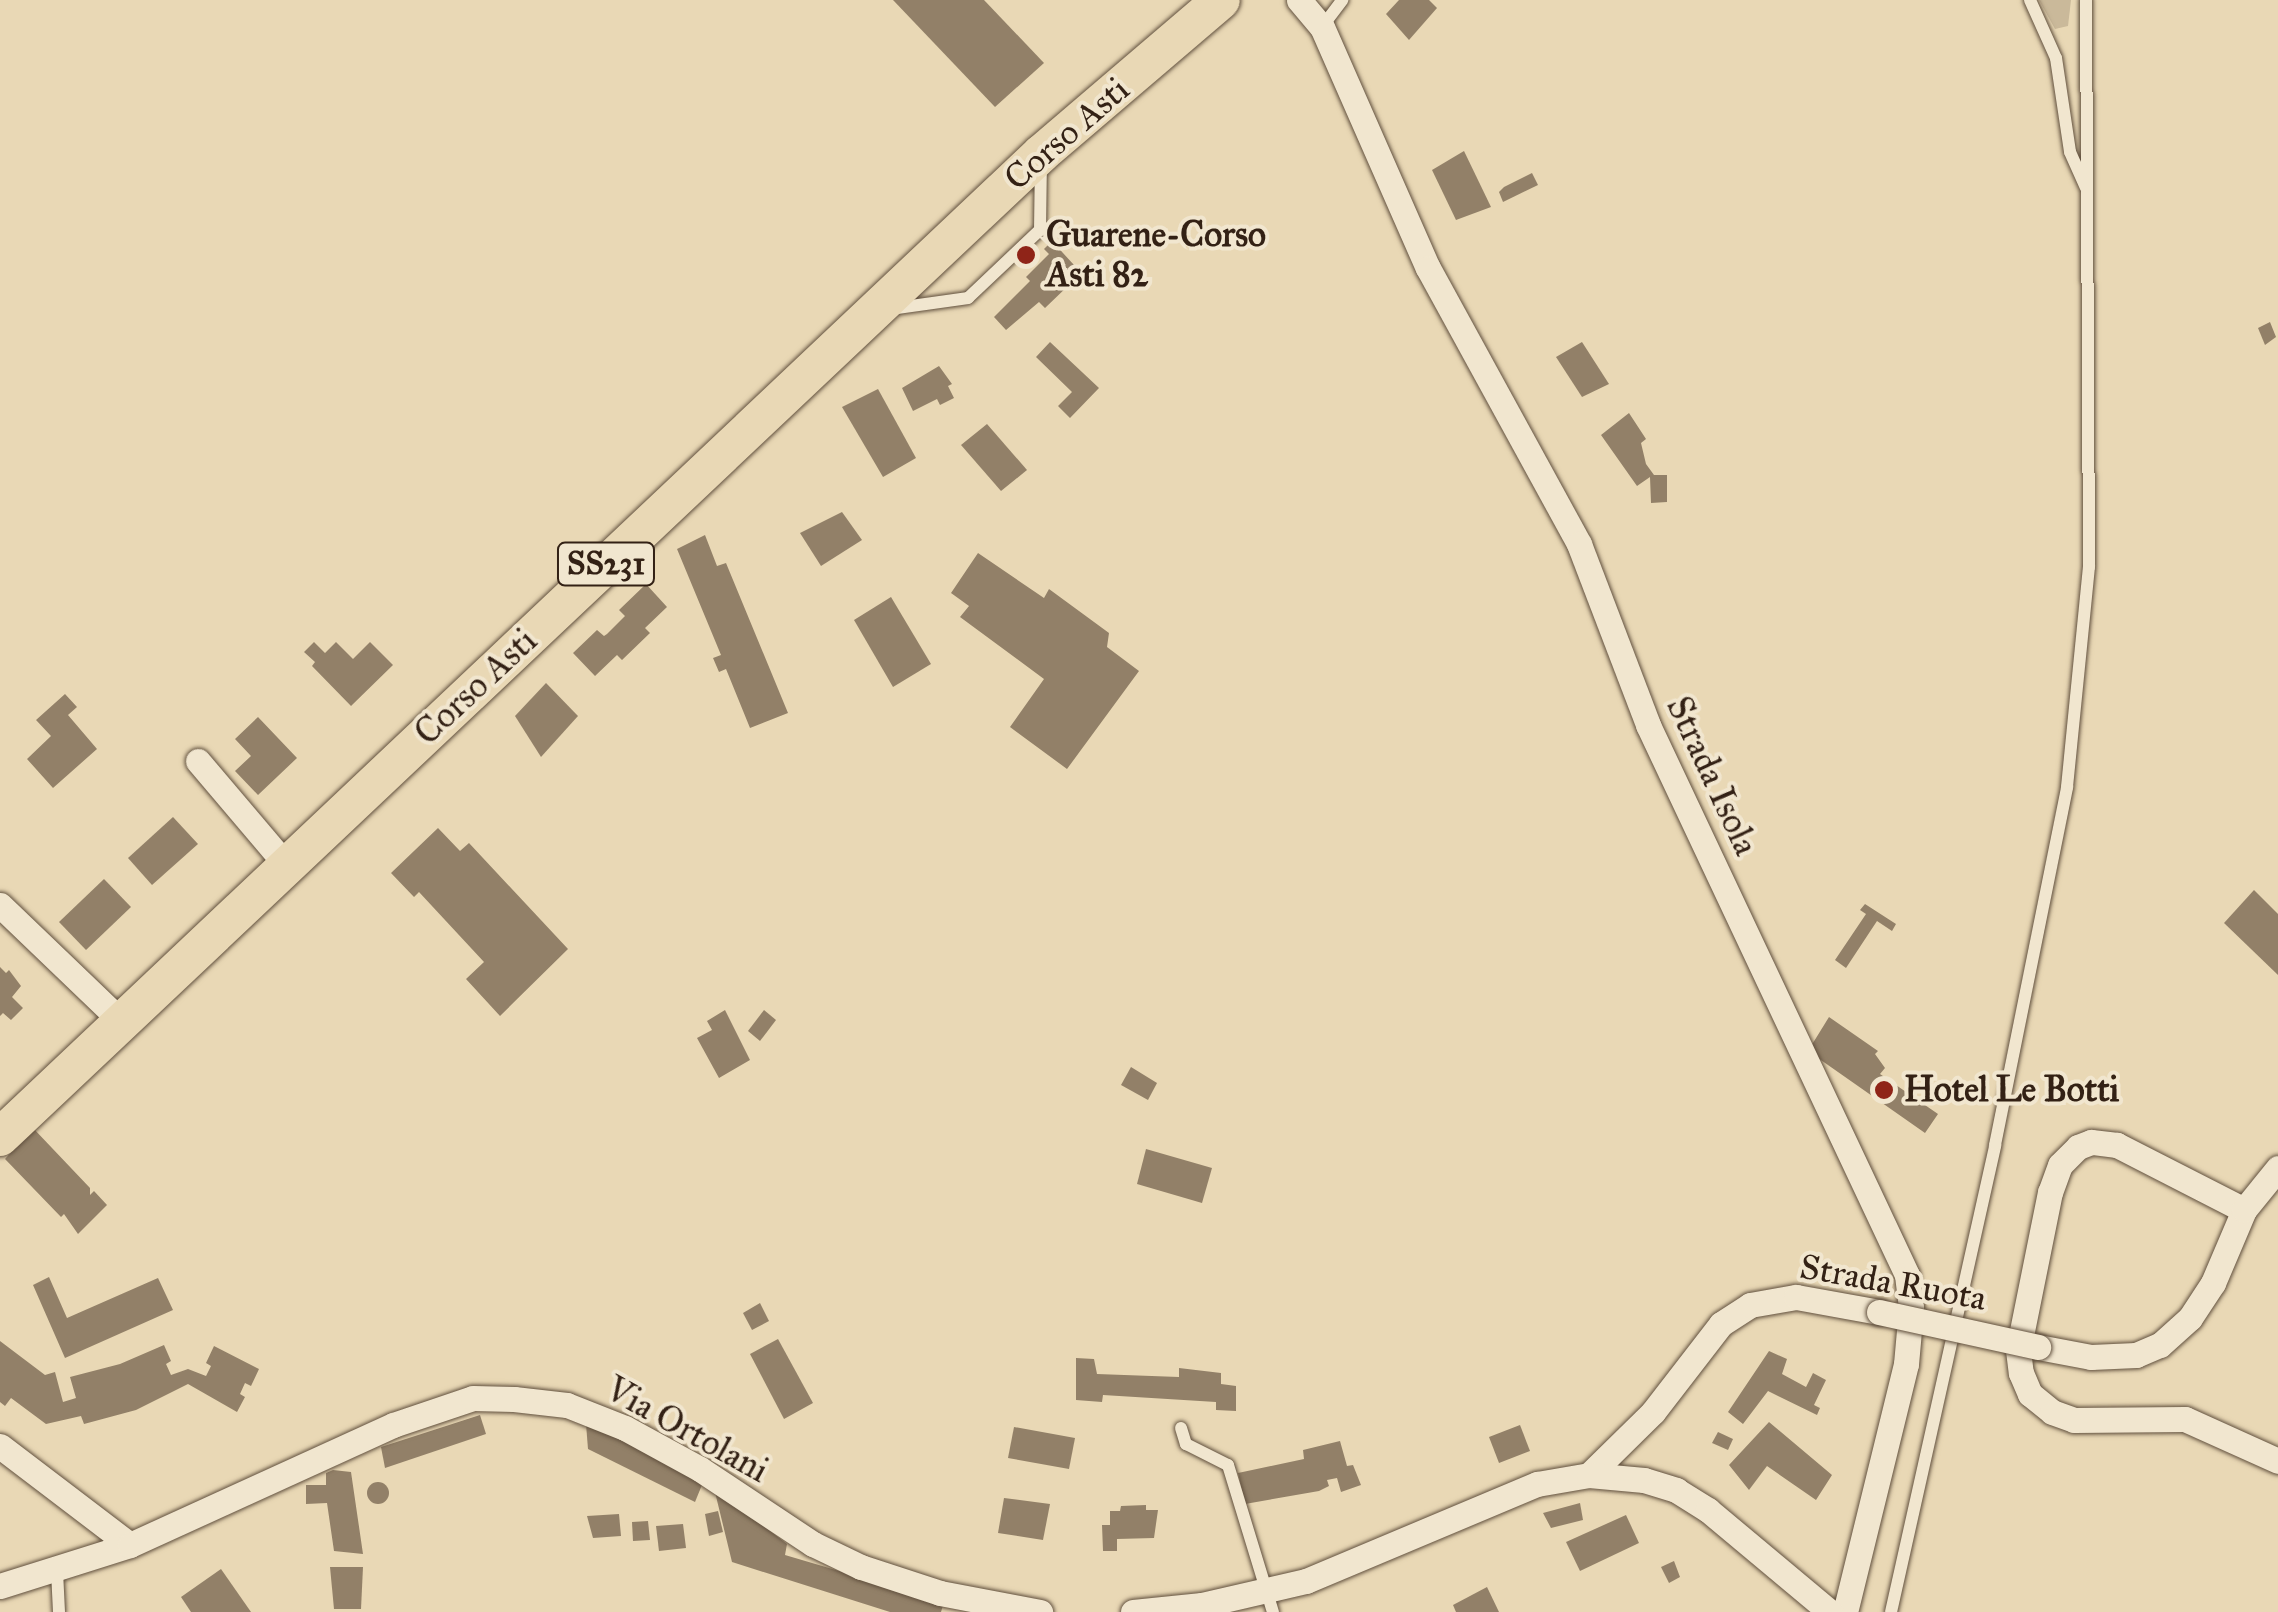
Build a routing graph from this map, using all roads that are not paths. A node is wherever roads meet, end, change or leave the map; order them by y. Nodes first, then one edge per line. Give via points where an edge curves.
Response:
1 (1221, 0) edge
2 (1299, 0) edge
3 (1342, 0) edge
4 (2030, 0) edge
5 (2086, 0) edge
6 (1322, 26) junction
7 (1042, 152) junction
8 (2088, 193) junction
9 (873, 312) junction
10 (198, 760) dead end
11 (287, 866) junction
12 (0, 905) edge
13 (122, 1022) junction
14 (0, 1137) edge
15 (2278, 1168) edge
16 (2244, 1210) junction
17 (1182, 1428) dead end
18 (0, 1446) edge
19 (2278, 1461) edge
20 (1588, 1475) junction
21 (130, 1545) junction
22 (56, 1571) junction
23 (0, 1586) edge
24 (1270, 1601) edge
25 (59, 1612) edge
26 (1040, 1612) edge
27 (1133, 1612) edge
28 (1830, 1612) edge
29 (1845, 1612) edge
30 (1891, 1612) edge

1 - 7 main road, Corso Asti / SS231
2 - 6 street, Strada Isola
3 - 6 lane
4 - 8 lane via 2056,58 2070,152
5 - 8 lane
6 - 29 street, Strada Isola via 1428,268 1578,544 1648,725 1907,1274 1906,1364
7 - 9 main road, Corso Asti / SS231
7 - 9 lane via 1040,230 968,298
8 - 30 lane via 2089,567 2067,786
9 - 11 main road, Corso Asti / SS231
10 - 11 street
11 - 13 main road, Corso Asti / SS231
12 - 13 street
13 - 14 main road, Corso Asti / SS231
15 - 16 street, Strada Ruota
16 - 19 street, Strada Ruota via 2104,1142 2068,1154 2050,1192 2018,1350 2021,1373 2030,1394 2074,1420 2185,1419
16 - 20 street, Strada Ruota, bridge via 2190,1318 2160,1345 2136,1354 2091,1357 1796,1298 1750,1305 1721,1324 1653,1412
17 - 24 lane via 1186,1444 1228,1465
18 - 21 street
20 - 24 street via 1537,1484
20 - 28 street via 1676,1490
21 - 22 street, Via Ortolani
21 - 26 street, Via Ortolani via 393,1426 473,1398 514,1399 566,1405 625,1428 861,1567 940,1593
22 - 23 street, Via Ortolani
22 - 25 lane
24 - 27 street

